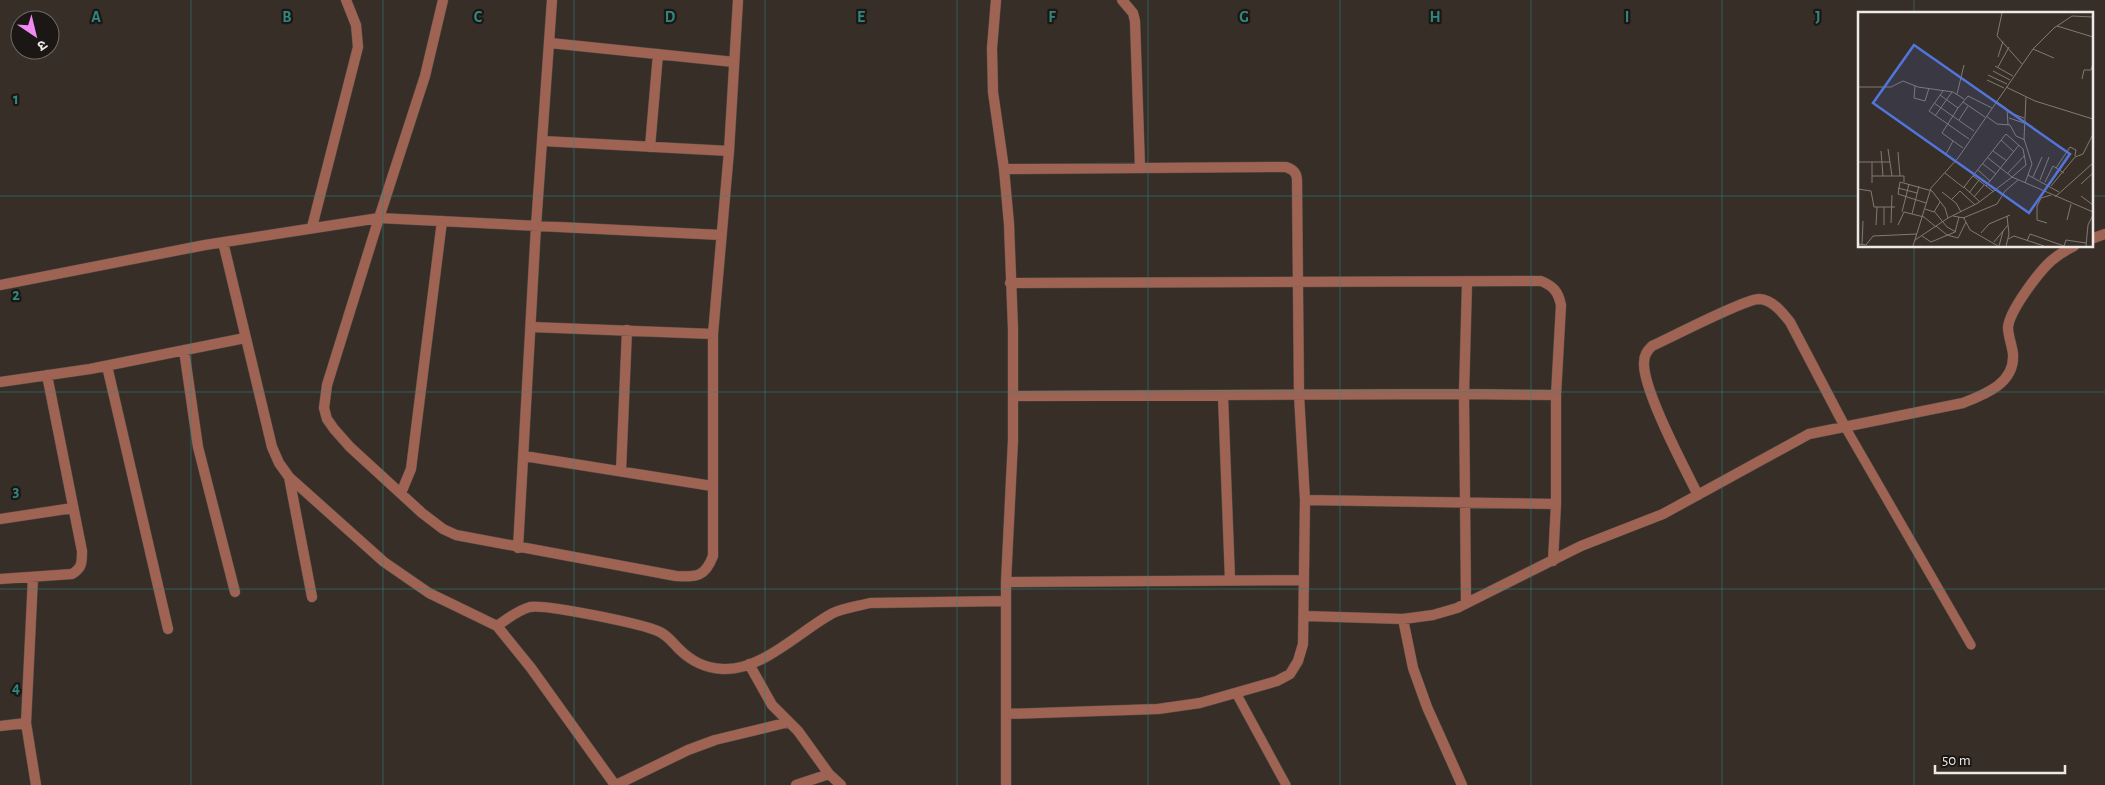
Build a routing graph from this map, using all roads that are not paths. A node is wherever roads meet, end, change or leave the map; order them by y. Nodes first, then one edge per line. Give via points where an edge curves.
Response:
1 (346, 0) edge
2 (443, 0) edge
3 (552, 0) edge
4 (738, 0) edge
5 (996, 0) edge
6 (1122, 0) edge
7 (550, 42) junction
8 (658, 54) junction
9 (734, 62) junction
10 (543, 141) junction
11 (650, 147) junction
12 (729, 151) junction
13 (1140, 167) junction
14 (1004, 169) junction
15 (379, 218) junction
16 (442, 221) junction
17 (536, 226) junction
18 (312, 227) junction
19 (2105, 234) edge
20 (721, 235) junction
21 (2092, 239) edge
22 (223, 242) junction
23 (2071, 248) edge
24 (1298, 282) junction
25 (1467, 283) junction
26 (1010, 284) junction
27 (0, 285) edge
28 (531, 327) junction
29 (627, 330) junction
30 (714, 334) junction
31 (245, 338) junction
32 (184, 350) junction
33 (107, 366) junction
34 (47, 375) junction
35 (0, 382) edge
36 (1464, 394) junction
37 (1299, 395) junction
38 (1014, 396) junction
39 (1223, 396) junction
40 (1556, 396) junction
41 (1844, 425) junction
42 (524, 456) junction
43 (621, 471) junction
44 (289, 477) junction
45 (712, 486) junction
46 (401, 493) junction
47 (1698, 495) junction
48 (1305, 500) junction
49 (1465, 504) junction
50 (1556, 504) junction
51 (73, 508) junction
52 (0, 519) edge
53 (518, 548) junction
54 (1552, 561) junction
55 (33, 577) junction
56 (0, 579) edge
57 (1230, 580) junction
58 (1304, 580) junction
59 (1006, 582) junction
60 (235, 592) dead end
61 (312, 597) dead end
62 (1006, 601) junction
63 (1466, 603) junction
64 (1305, 616) junction
65 (1403, 619) junction
66 (497, 626) junction
67 (168, 630) dead end
68 (1971, 645) dead end
69 (749, 664) junction
70 (1236, 693) junction
71 (1006, 714) junction
72 (789, 722) junction
73 (26, 723) junction
74 (0, 726) edge
75 (829, 774) junction
76 (36, 785) edge
77 (616, 785) edge
78 (796, 785) edge
79 (841, 785) edge
80 (1006, 785) edge
81 (1286, 785) edge
82 (1462, 785) edge

1 - 18 street via 356,25 358,47
2 - 15 street via 425,76
3 - 7 street
4 - 9 street
5 - 14 street via 993,92
6 - 13 street via 1133,13 1135,21
7 - 8 street
7 - 10 street
8 - 9 street
8 - 11 street
9 - 12 street
10 - 11 street
10 - 17 street
11 - 12 street
12 - 20 street
13 - 14 street
13 - 24 street via 1286,167 1293,170 1298,180
14 - 26 street
15 - 16 street
15 - 18 street
15 - 46 street via 327,385 324,408 327,419 345,441
16 - 17 street
16 - 46 street via 412,469
17 - 20 street
17 - 28 street
18 - 22 street
19 - 21 street
20 - 30 street
22 - 27 street
22 - 31 street
23 - 41 street via 2050,262 2010,317 2008,329 2013,364 2010,374 1999,385 1963,403
24 - 25 street
24 - 26 street
24 - 37 street
25 - 36 street
25 - 40 street via 1541,281 1552,286 1561,304
26 - 38 street
28 - 29 street
28 - 42 street
29 - 30 street
29 - 43 street
30 - 45 street
31 - 32 street
31 - 44 street via 272,447
32 - 33 street
32 - 60 street via 198,447
33 - 34 street
33 - 67 street
34 - 35 street
34 - 51 street
36 - 37 street
36 - 40 street
36 - 49 street
37 - 39 street
37 - 48 street
38 - 39 street
38 - 59 street
39 - 57 street
40 - 50 street
41 - 47 street via 1791,442
41 - 47 street via 1790,322 1771,303 1759,299 1740,305 1652,346 1644,360 1646,378
41 - 68 lane
42 - 43 street
42 - 53 street
43 - 45 street
44 - 61 street
44 - 66 street via 384,562 429,593
45 - 53 street via 713,556 708,569 696,577
46 - 53 street via 443,529 473,540
47 - 54 street via 1664,514 1581,546
48 - 49 street
48 - 58 street
49 - 50 street
49 - 63 street
50 - 54 street
51 - 52 street
51 - 55 street via 82,552 79,570 72,574
54 - 63 street
55 - 56 street
55 - 73 street
57 - 58 street
57 - 59 street
58 - 64 street
59 - 62 street
62 - 69 street via 870,603 851,607 834,613 784,646
62 - 71 street
63 - 65 street via 1433,615
64 - 65 street
64 - 70 street via 1303,644 1290,674
65 - 82 street via 1413,668
66 - 69 street via 529,607 544,606 659,631 693,661 706,667 725,669
66 - 77 street
69 - 72 street via 768,700
70 - 71 street via 1200,703 1158,709
70 - 81 lane
71 - 80 street
72 - 75 street
72 - 77 street via 715,740
73 - 74 street
73 - 76 street
75 - 78 street
75 - 79 street

